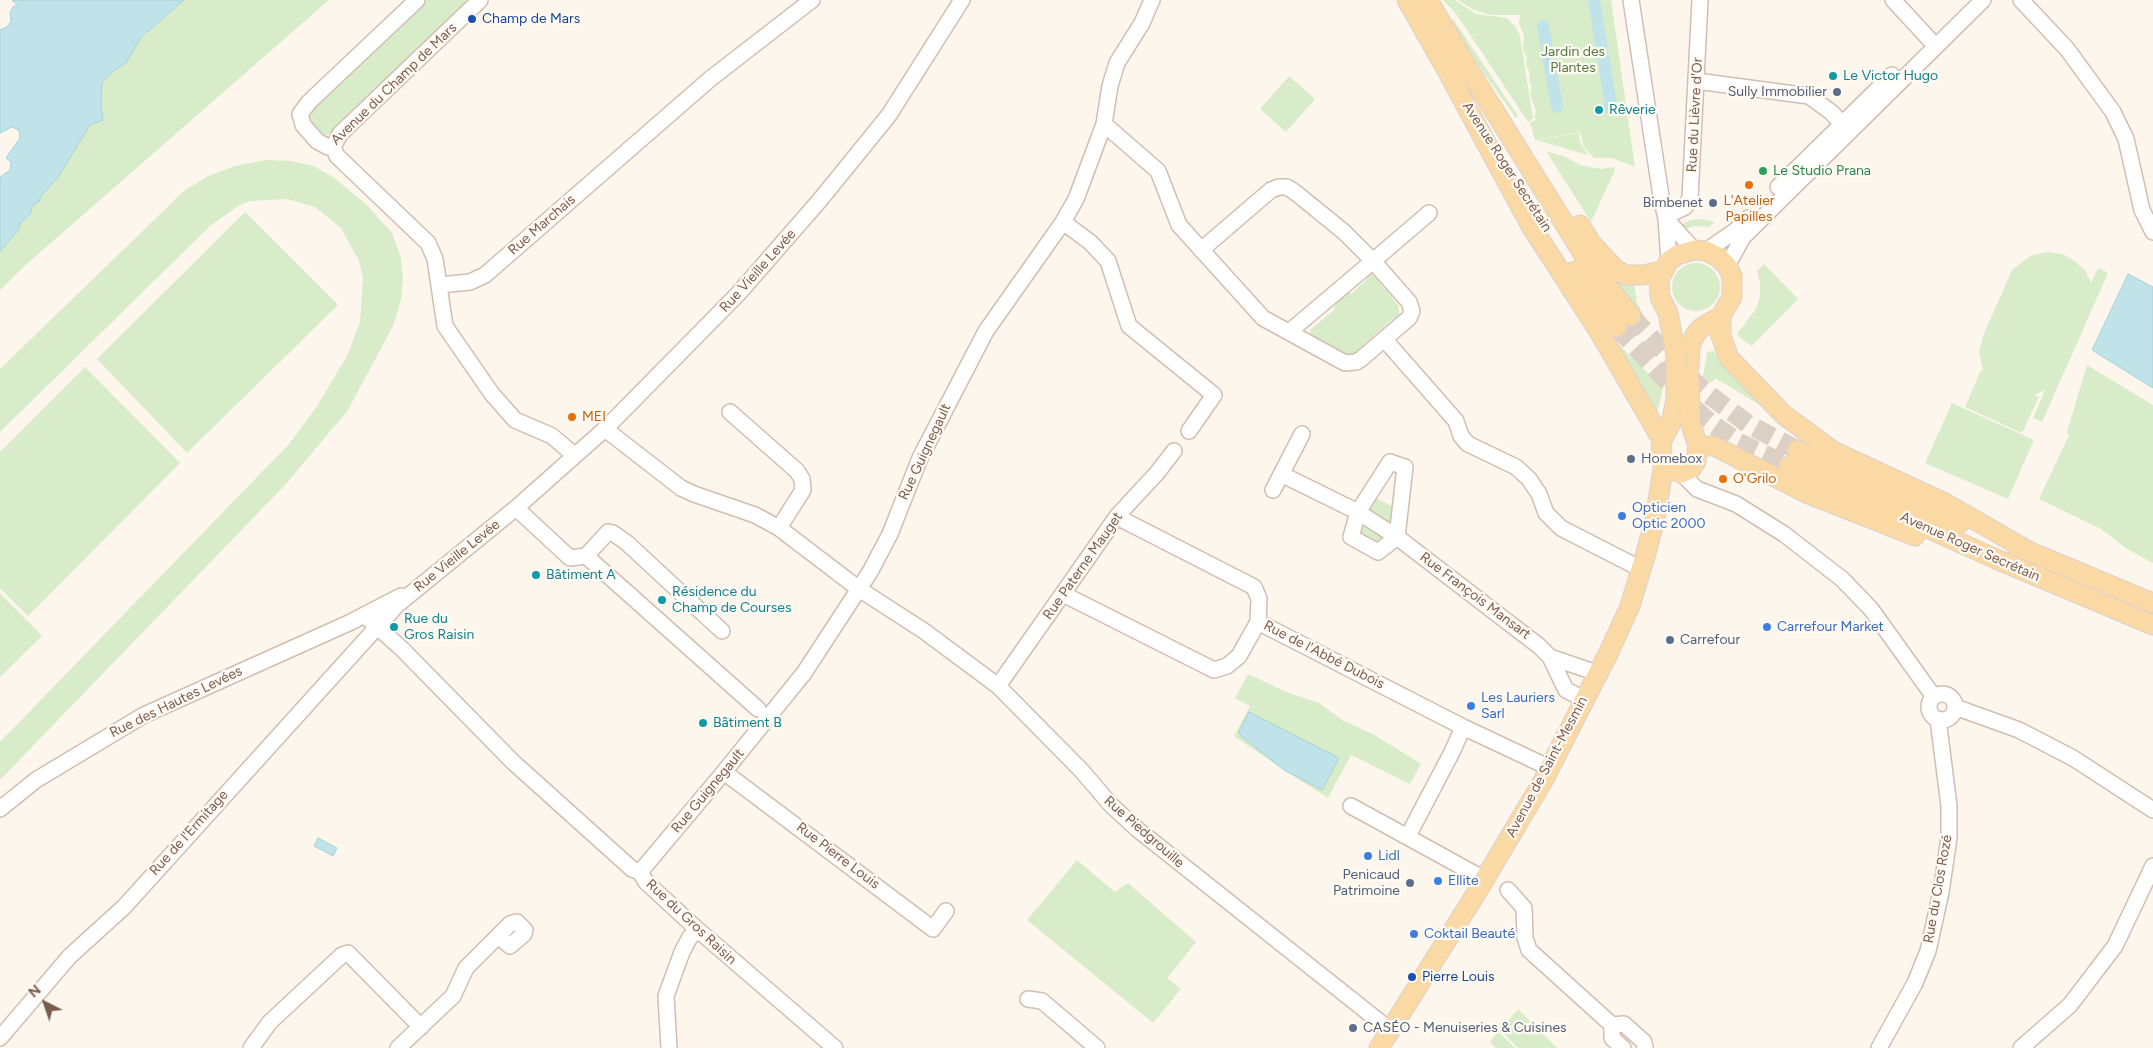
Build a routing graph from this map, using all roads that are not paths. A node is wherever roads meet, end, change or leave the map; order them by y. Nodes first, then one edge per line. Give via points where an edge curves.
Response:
1 (417, 0) edge
2 (480, 0) edge
3 (812, 0) edge
4 (962, 0) edge
5 (1152, 0) edge
6 (1407, 0) edge
7 (1428, 0) edge
8 (1631, 0) edge
9 (1700, 0) edge
10 (1893, 0) edge
11 (1973, 0) edge
12 (1982, 0) edge
13 (2021, 0) edge
14 (1930, 40) junction
15 (1467, 67) junction
16 (1450, 78) junction
17 (1697, 81) junction
18 (1104, 124) junction
19 (1846, 127) junction
20 (333, 147) junction
21 (1429, 213) dead end
22 (1666, 218) junction
23 (1063, 222) junction
24 (2153, 232) edge
25 (1201, 250) junction
26 (1700, 250) junction
27 (1373, 261) junction
28 (1666, 266) junction
29 (1727, 266) junction
30 (440, 285) junction
31 (1720, 316) junction
32 (1289, 332) junction
33 (1385, 340) junction
34 (1683, 361) junction
35 (1683, 406) junction
36 (730, 412) dead end
37 (605, 429) junction
38 (1189, 431) dead end
39 (1302, 434) dead end
40 (1662, 440) junction
41 (1698, 446) junction
42 (1174, 451) dead end
43 (574, 455) junction
44 (1664, 463) junction
45 (1681, 473) junction
46 (1282, 474) junction
47 (1273, 490) dead end
48 (516, 508) junction
49 (1358, 512) junction
50 (1118, 515) junction
51 (779, 528) junction
52 (1397, 538) junction
53 (2027, 550) junction
54 (586, 556) junction
55 (1996, 559) junction
56 (1644, 561) junction
57 (418, 587) junction
58 (859, 589) junction
59 (1063, 594) junction
60 (2153, 603) edge
61 (364, 616) junction
62 (1258, 622) junction
63 (2153, 626) edge
64 (378, 627) junction
65 (722, 631) dead end
66 (1550, 658) junction
67 (1597, 673) junction
68 (998, 686) junction
69 (1934, 697) junction
70 (1584, 699) junction
71 (1955, 706) junction
72 (758, 709) dead end
73 (1938, 719) junction
74 (1463, 727) junction
75 (1550, 768) junction
76 (724, 772) junction
77 (1351, 806) dead end
78 (0, 809) edge
79 (2153, 810) edge
80 (1408, 836) junction
81 (2153, 866) edge
82 (640, 872) junction
83 (1484, 879) junction
84 (1508, 890) dead end
85 (946, 911) dead end
86 (698, 930) junction
87 (498, 936) dead end
88 (1028, 999) dead end
89 (1612, 1025) junction
90 (421, 1027) junction
91 (1390, 1030) junction
92 (0, 1038) edge
93 (252, 1048) edge
94 (398, 1048) edge
95 (670, 1048) edge
96 (835, 1048) edge
97 (1097, 1048) edge
98 (1379, 1048) edge
99 (1623, 1048) edge
100 (1645, 1048) edge
101 (1879, 1048) edge
102 (2022, 1048) edge

1 - 20 street, Avenue du Champ de Mars via 300,114 303,125 317,141
2 - 20 street, Avenue du Champ de Mars via 340,134
3 - 30 street, Rue Marchais via 710,79 485,275 470,282
4 - 37 street, Rue Vieille Levée via 888,115 820,200 738,294
5 - 18 street, Rue Guignegault via 1117,63
6 - 16 main road, Avenue Roger Secrétain
7 - 15 main road, Avenue Roger Secrétain
8 - 22 street
9 - 17 street, Rue du Lièvre d'Or
10 - 14 street
11 - 14 street
12 - 19 street
13 - 24 street via 2068,49 2113,112 2126,139 2142,210
14 - 19 street
15 - 16 main road, Avenue Roger Secrétain via 1624,322 1584,286
15 - 28 main road via 1608,263 1626,275 1643,276
16 - 40 main road via 1530,226 1610,349
17 - 19 street via 1809,96
17 - 22 street, Rue du Lièvre d'Or via 1689,202
18 - 23 street, Rue Guignegault via 1086,176
18 - 25 street via 1158,171 1180,225
19 - 26 street via 1735,231
19 - 29 street via 1743,237
20 - 30 street via 337,156 428,243
21 - 27 street
22 - 26 street
22 - 28 street
23 - 38 street via 1090,242 1108,261 1129,326 1212,384 1214,395
23 - 58 street, Rue Guignegault via 986,331 920,458 890,534
25 - 27 street via 1271,190 1287,187 1344,232
25 - 32 street via 1262,318
26 - 28 main road via 1676,255
26 - 29 main road via 1718,257
27 - 32 street
27 - 33 street via 1409,302 1412,312
28 - 34 main road, Avenue de Saint-Mesmin via 1659,279 1660,297
29 - 31 main road via 1734,286 1732,297
30 - 43 street via 445,326 492,394 515,420 552,436
31 - 34 main road, Avenue de Saint-Mesmin via 1701,328
31 - 53 main road via 1721,336 1729,358 1784,415 1834,451 1945,503
32 - 33 street via 1345,363 1356,362
33 - 56 street via 1456,421 1461,436 1468,444 1516,467 1529,479 1546,512 1561,528
34 - 35 main road, Avenue de Saint-Mesmin, bridge
35 - 40 main road, Avenue de Saint-Mesmin
35 - 41 main road, Avenue de Saint-Mesmin
36 - 51 street via 802,479 803,490
37 - 43 street, Rue Vieille Levée
37 - 51 street, Rue Piedgrouille via 681,488 755,515
39 - 46 street
40 - 44 main road, Avenue de Saint-Mesmin
41 - 45 main road via 1692,468
41 - 55 main road via 1714,446 1806,493 1922,539
42 - 50 street, Rue Paterne Mauget
43 - 48 street, Rue Vieille Levée
44 - 45 main road
44 - 56 main road, Avenue de Saint-Mesmin
45 - 56 main road
45 - 69 street via 1697,490 1736,504 1784,534 1842,579 1871,609
46 - 47 street
46 - 49 street, Rue François Mansart
48 - 54 street via 570,558
48 - 57 street, Rue Vieille Levée
49 - 52 street, Rue François Mansart
49 - 52 street via 1351,537 1378,552
49 - 52 street via 1390,462 1405,467
50 - 59 street, Rue Paterne Mauget
50 - 62 street via 1254,587 1259,599
51 - 58 street, Rue Piedgrouille
52 - 66 street, Rue François Mansart via 1539,646
53 - 55 main road, Avenue Roger Secrétain via 1793,458
53 - 60 main road, Avenue Roger Secrétain
54 - 65 street via 608,532 612,533 627,543
54 - 72 street
55 - 63 main road, Avenue Roger Secrétain
56 - 67 main road, Avenue de Saint-Mesmin via 1630,606
57 - 61 street, Rue des Hautes Levées
57 - 64 street, Rue Vieille Levée
58 - 68 street, Rue Piedgrouille via 924,631
58 - 76 street, Rue Guignegault via 804,673
59 - 62 street, Rue de l'Abbé Dubois via 1214,670 1227,666 1239,656
59 - 68 street, Rue Paterne Mauget
61 - 64 street
61 - 78 street, Rue des Hautes Levées via 144,715 36,780
62 - 74 street, Rue de l'Abbé Dubois
64 - 82 street, Rue du Gros Raisin via 513,762 624,863
64 - 92 street, Rue de l'Ermitage via 124,907 70,956
66 - 67 street, Rue François Mansart
66 - 70 street, Rue François Mansart via 1566,690
67 - 70 main road, Avenue de Saint-Mesmin
68 - 91 street, Rue Piedgrouille via 1082,770 1110,805 1137,829
69 - 71 street via 1947,695
69 - 73 street via 1929,710
70 - 75 main road, Avenue de Saint-Mesmin
71 - 73 street via 1950,717
71 - 79 street via 2019,730 2058,750
73 - 101 street, Rue du Clos Rozé via 1949,806 1949,838 1941,892 1928,951 1915,983
74 - 75 street, Rue de l'Abbé Dubois
74 - 80 street
75 - 83 main road, Avenue de Saint-Mesmin
76 - 82 street, Rue Guignegault
76 - 85 street, Rue Pierre Louis via 933,929
77 - 80 street
80 - 83 street
81 - 102 street via 2115,946 2070,1005
82 - 86 street, Rue du Gros Raisin via 646,882
83 - 91 main road, Avenue de Saint-Mesmin
84 - 89 street via 1524,908 1525,938 1530,950
86 - 95 street via 682,952 666,996
86 - 96 street, Rue du Gros Raisin
87 - 90 street via 466,968 453,996
88 - 97 street via 1042,1001
89 - 99 street via 1612,1038
89 - 100 street via 1624,1024 1644,1042
90 - 93 street via 348,953 270,1022
90 - 94 street
91 - 98 main road, Avenue de Saint-Mesmin

